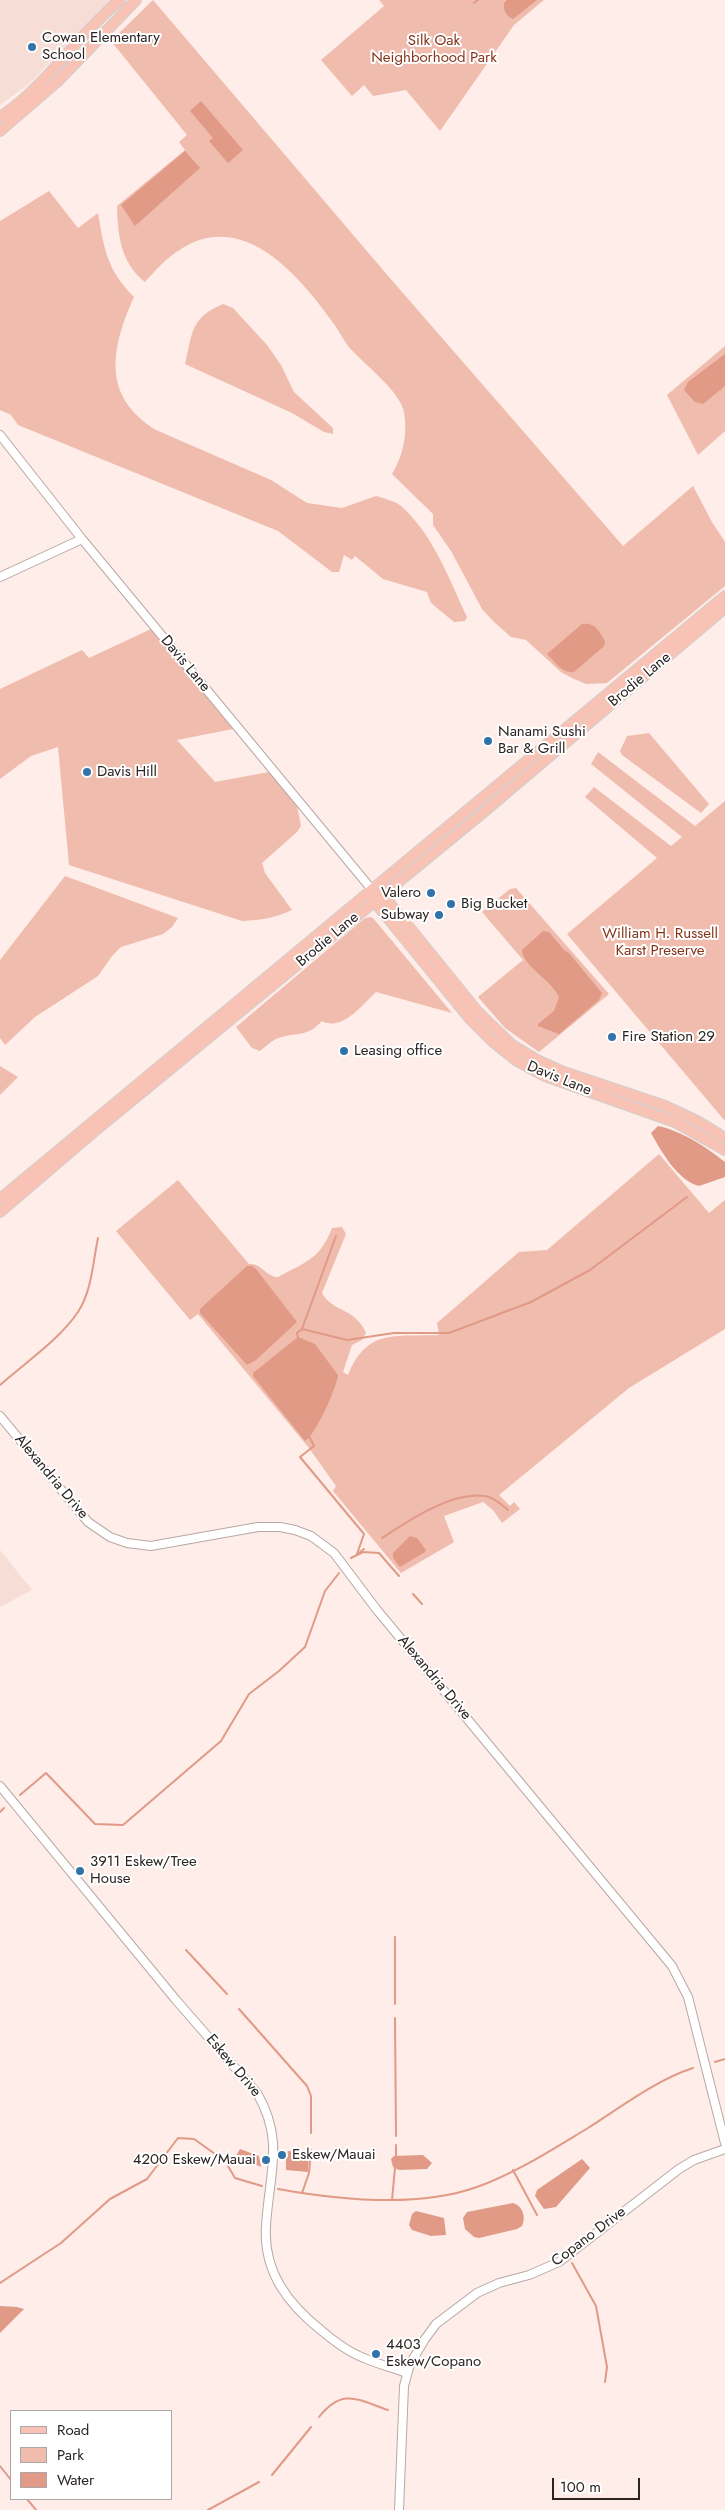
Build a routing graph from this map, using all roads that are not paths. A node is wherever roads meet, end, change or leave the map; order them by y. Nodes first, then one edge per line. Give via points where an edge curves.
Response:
1 (120, 0) edge
2 (136, 0) edge
3 (44, 77) junction
4 (0, 117) edge
5 (15, 120) junction
6 (0, 131) edge
7 (0, 435) edge
8 (82, 539) junction
9 (0, 577) edge
10 (725, 596) edge
11 (725, 608) edge
12 (532, 757) junction
13 (539, 766) junction
14 (373, 890) junction
15 (383, 895) junction
16 (374, 901) junction
17 (423, 961) junction
18 (467, 999) junction
19 (218, 1024) junction
20 (626, 1099) junction
21 (725, 1138) edge
22 (725, 1150) edge
23 (0, 1199) edge
24 (0, 1212) edge
25 (0, 1416) edge
26 (0, 1786) edge
27 (725, 2144) edge
28 (725, 2149) edge
29 (407, 2373) junction
30 (399, 2510) edge

1 - 3 main road
2 - 5 main road via 58,81
3 - 4 main road
3 - 5 main road via 45,86
5 - 6 main road
7 - 8 street, Davis Lane
8 - 9 street
8 - 14 street, Davis Lane
10 - 12 main road, Brodie Lane
11 - 13 main road, Brodie Lane
12 - 13 main road
12 - 14 main road, Brodie Lane
13 - 15 main road, Brodie Lane
14 - 15 main road, Davis Lane
14 - 16 main road
14 - 19 main road, Brodie Lane
15 - 16 main road, Brodie Lane
15 - 18 main road, Davis Lane
16 - 17 main road, Davis Lane
16 - 19 main road, Brodie Lane
17 - 18 main road via 457,996
17 - 20 main road, Davis Lane via 470,1019 517,1061 545,1076
18 - 20 main road, Davis Lane via 494,1030 536,1060
19 - 23 main road, Brodie Lane
19 - 24 main road, Brodie Lane
20 - 21 main road, Davis Lane via 697,1121
20 - 22 main road, Davis Lane via 680,1124
25 - 27 street, Alexandria Drive via 88,1522 117,1541 151,1546 274,1526 302,1532 334,1553 377,1610 672,1966 688,1997
26 - 29 street, Eskew Drive via 176,2000 257,2092 265,2106 274,2143 266,2242 270,2267 283,2293 310,2322 345,2349
28 - 29 street, Copano Drive via 679,2168 559,2262 529,2275 499,2282 477,2293 436,2324 415,2353
29 - 30 street, Copano Drive

